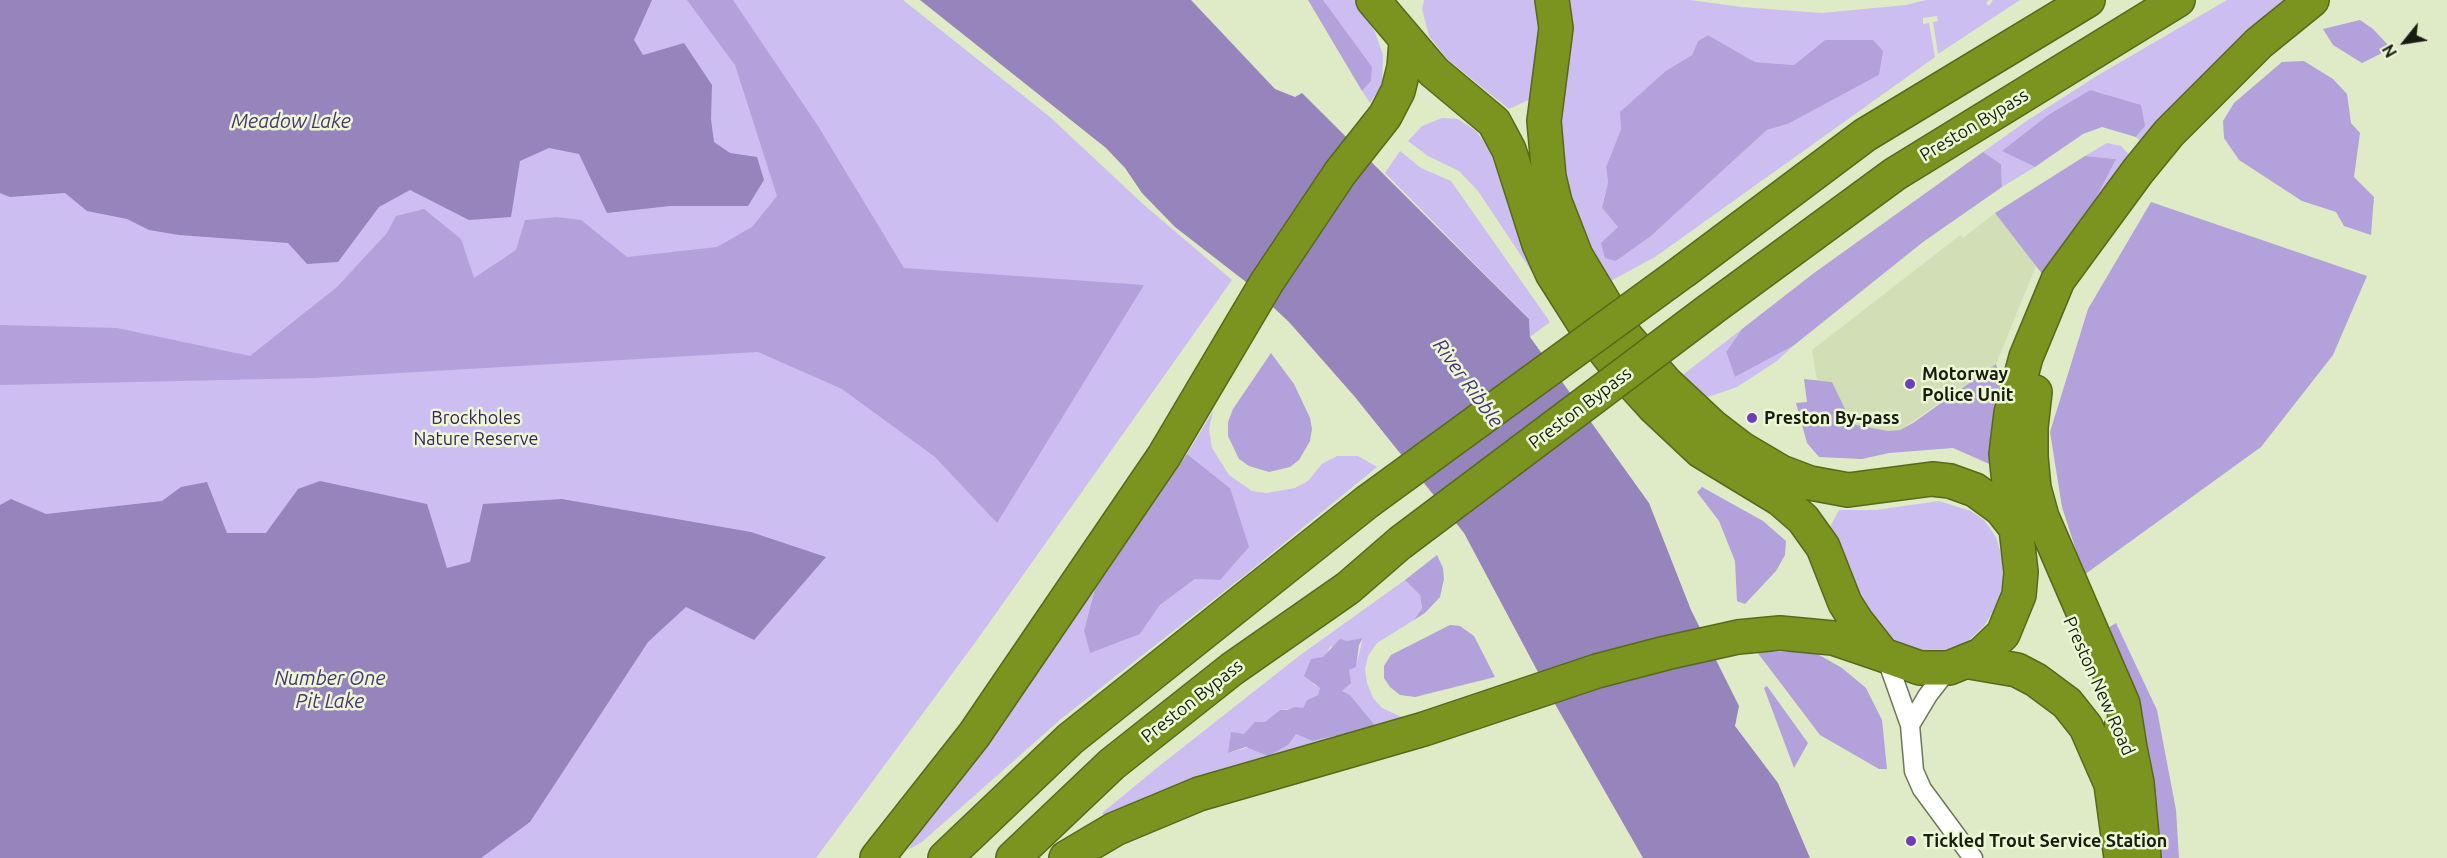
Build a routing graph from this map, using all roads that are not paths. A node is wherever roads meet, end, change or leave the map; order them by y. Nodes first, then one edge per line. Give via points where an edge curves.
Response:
1 (1373, 0) edge
2 (1401, 0) edge
3 (1552, 0) edge
4 (2088, 0) edge
5 (2178, 0) edge
6 (2312, 0) edge
7 (1406, 40) junction
8 (2095, 228) junction
9 (2015, 525) junction
10 (1885, 656) junction
11 (1960, 664) junction
12 (1910, 725) junction
13 (2130, 748) junction
14 (877, 858) edge
15 (945, 858) edge
16 (1013, 858) edge
17 (1066, 858) edge
18 (1973, 858) edge
19 (2121, 858) edge
20 (2144, 858) edge

1 - 7 highway
2 - 7 highway
3 - 9 highway, Preston New Road via 1556,28 1544,121 1555,201 1590,281 1640,356 1712,426 1781,472 1810,483 1848,490 1932,479 1950,481 1988,497
4 - 15 highway, bridge via 1865,135 1367,502 1070,739
5 - 16 highway, Preston Bypass, bridge via 1895,174 1711,309 1400,543 1348,588 1232,669 1112,764
6 - 8 highway via 2259,44 2169,133
7 - 10 highway via 1434,72 1484,112 1502,134 1552,273 1615,364 1701,451 1780,499 1803,519 1823,547 1851,613
7 - 14 highway via 1398,91 1385,116 1340,172 1231,340 1164,456 974,735
8 - 9 highway via 2058,280 2017,387 2006,454
8 - 13 highway via 2038,376 2031,456 2042,517 2123,704
9 - 11 highway via 2021,572 2013,614 1992,646
9 - 13 highway, Preston New Road via 2049,578
10 - 11 highway, Preston New Road via 1920,668
10 - 12 street
10 - 17 highway, Preston New Road via 1833,638 1779,633 1738,637 1655,656 1199,794 1116,829
11 - 12 street via 1928,695
11 - 19 highway, Preston New Road via 2017,670 2067,704 2086,727 2111,784
12 - 18 street via 1914,771 1922,789
13 - 20 highway, Preston New Road

